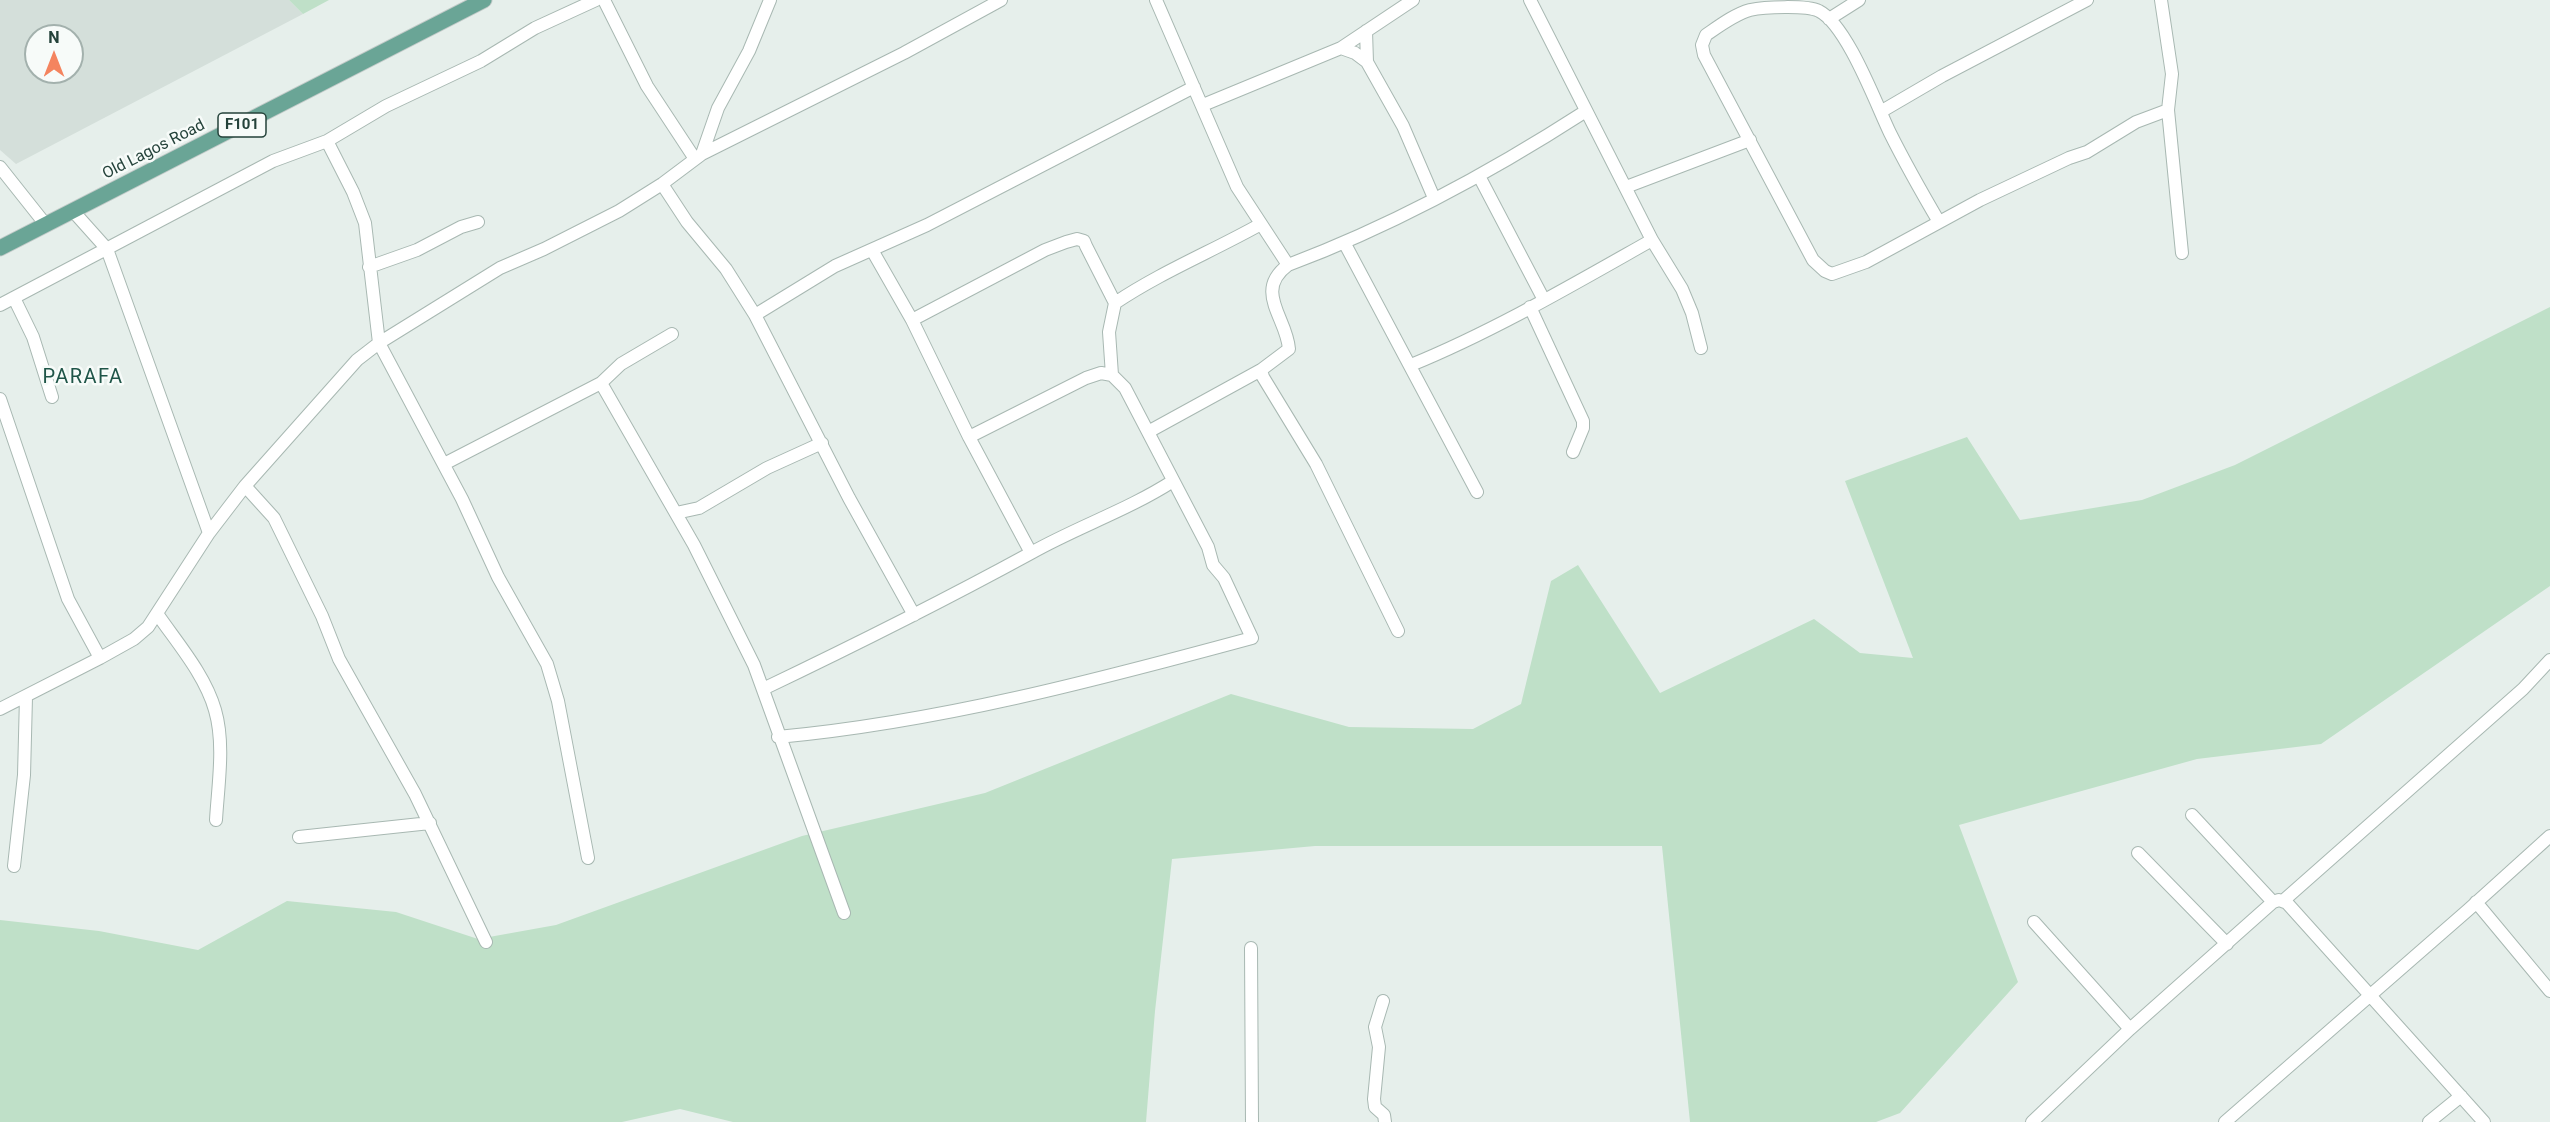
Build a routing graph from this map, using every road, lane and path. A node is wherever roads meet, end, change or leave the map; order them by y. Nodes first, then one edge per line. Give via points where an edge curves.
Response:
1 (484, 0) edge
2 (596, 0) edge
3 (604, 0) edge
4 (770, 0) edge
5 (1001, 0) edge
6 (1156, 0) edge
7 (1413, 0) edge
8 (1530, 0) edge
9 (1738, 0) edge
10 (1859, 0) edge
11 (2086, 0) edge
12 (2161, 0) edge
13 (1749, 10) junction
14 (1829, 19) junction
15 (1366, 32) junction
16 (1341, 48) junction
17 (1367, 62) junction
18 (1194, 87) junction
19 (1203, 105) junction
20 (2168, 110) junction
21 (1586, 111) junction
22 (1882, 111) junction
23 (1750, 140) junction
24 (327, 141) junction
25 (699, 157) junction
26 (0, 167) edge
27 (1479, 176) junction
28 (662, 183) junction
29 (1626, 187) junction
30 (1434, 198) junction
31 (73, 211) junction
32 (478, 222) dead end
33 (1939, 222) junction
34 (1262, 224) junction
35 (46, 225) junction
36 (1652, 240) junction
37 (1345, 244) junction
38 (0, 248) edge
39 (107, 249) junction
40 (872, 250) junction
41 (2182, 253) dead end
42 (1288, 265) junction
43 (369, 267) junction
44 (14, 298) junction
45 (1544, 300) junction
46 (1115, 303) junction
47 (0, 305) edge
48 (1530, 307) junction
49 (755, 315) junction
50 (912, 320) junction
51 (672, 334) dead end
52 (379, 343) junction
53 (1701, 348) dead end
54 (1410, 365) junction
55 (1261, 370) junction
56 (1112, 375) junction
57 (601, 383) junction
58 (52, 397) dead end
59 (0, 399) edge
60 (1148, 432) junction
61 (969, 437) junction
62 (822, 443) junction
63 (1573, 452) dead end
64 (444, 464) junction
65 (1173, 481) junction
66 (245, 486) junction
67 (1477, 492) dead end
68 (676, 513) junction
69 (209, 533) junction
70 (1031, 552) junction
71 (158, 615) junction
72 (914, 615) junction
73 (1398, 630) dead end
74 (100, 658) junction
75 (2550, 660) edge
76 (763, 689) junction
77 (26, 698) junction
78 (0, 709) edge
79 (778, 737) junction
80 (2192, 815) dead end
81 (216, 820) dead end
82 (430, 823) junction
83 (2550, 836) edge
84 (299, 837) dead end
85 (2138, 853) dead end
86 (588, 858) dead end
87 (14, 866) dead end
88 (2278, 902) junction
89 (2476, 903) junction
90 (844, 913) dead end
91 (2034, 922) dead end
92 (486, 942) dead end
93 (2227, 944) junction
94 (1251, 948) dead end
95 (2550, 991) edge
96 (2369, 996) junction
97 (1383, 1001) dead end
98 (2130, 1029) junction
99 (2461, 1096) junction
100 (1252, 1122) edge
101 (1385, 1122) edge
102 (2032, 1122) edge
103 (2224, 1122) edge
104 (2429, 1122) edge
105 (2484, 1122) edge

1 - 31 main road, Old Lagos Road / F101
2 - 24 street via 535,28 481,62 386,106
3 - 25 street via 647,86
4 - 25 street
5 - 25 street
6 - 18 street
7 - 15 street
8 - 21 street
9 - 13 street
10 - 14 street
11 - 22 street
12 - 20 street via 2172,74
13 - 14 street via 1810,9
13 - 23 street via 1706,35 1702,45
14 - 22 street
15 - 16 street
15 - 17 street
16 - 17 street
16 - 19 street
17 - 30 street via 1402,126
18 - 19 street
18 - 40 street
19 - 34 street via 1237,187
20 - 33 street via 2136,122 2087,152
20 - 41 street
21 - 27 street
21 - 29 street
22 - 33 street
23 - 29 street
23 - 33 street via 1813,260 1825,271 1832,274 1866,261
24 - 39 street via 273,161
24 - 43 street via 364,223
25 - 28 street
26 - 35 street
27 - 30 street
27 - 45 street
28 - 49 street
28 - 52 street via 619,211 500,268
29 - 36 street
30 - 37 street
31 - 35 main road, Old Lagos Road / F101
31 - 39 street
32 - 43 street
34 - 42 street
34 - 46 street via 1146,282
35 - 38 main road, Old Lagos Road / F101
36 - 45 street
36 - 53 street via 1682,289
37 - 42 street
37 - 54 street
39 - 44 street
39 - 69 street
40 - 49 street via 812,278
40 - 50 street
42 - 55 street via 1271,287 1289,350
43 - 52 street
44 - 47 street
44 - 58 street via 33,337
45 - 48 street
46 - 50 street via 1084,242 1077,240 1045,250
46 - 56 street via 1108,332
48 - 54 street
48 - 63 street via 1583,421
49 - 62 street
50 - 61 street
51 - 57 street via 621,364
52 - 64 street
52 - 66 street via 357,360
54 - 67 street
55 - 60 street
55 - 73 street via 1316,464
56 - 60 street via 1125,388
56 - 61 street via 1086,378
57 - 64 street
57 - 68 street
59 - 74 street via 68,599
60 - 65 street
61 - 70 street
62 - 68 street via 767,468 699,508
62 - 72 street
64 - 86 street via 498,577 547,664 558,701
65 - 70 street
65 - 79 street via 1252,638 1015,698 836,732
66 - 69 street
66 - 82 street via 274,518 339,659
68 - 76 street
69 - 71 street
70 - 72 street
71 - 74 street via 134,639
71 - 81 street via 203,681 215,710 220,738
72 - 76 street
74 - 77 street
75 - 88 street via 2523,690
76 - 79 street
77 - 78 street
77 - 87 street via 24,775
79 - 90 street
80 - 88 street
82 - 84 street
82 - 92 street
83 - 89 street
85 - 93 street
88 - 93 street
88 - 96 street
89 - 95 street
89 - 96 street
91 - 98 street
93 - 98 street
94 - 100 street
96 - 99 street
96 - 103 street
97 - 101 street via 1375,1026 1378,1047 1374,1099
98 - 102 street
99 - 104 street
99 - 105 street

